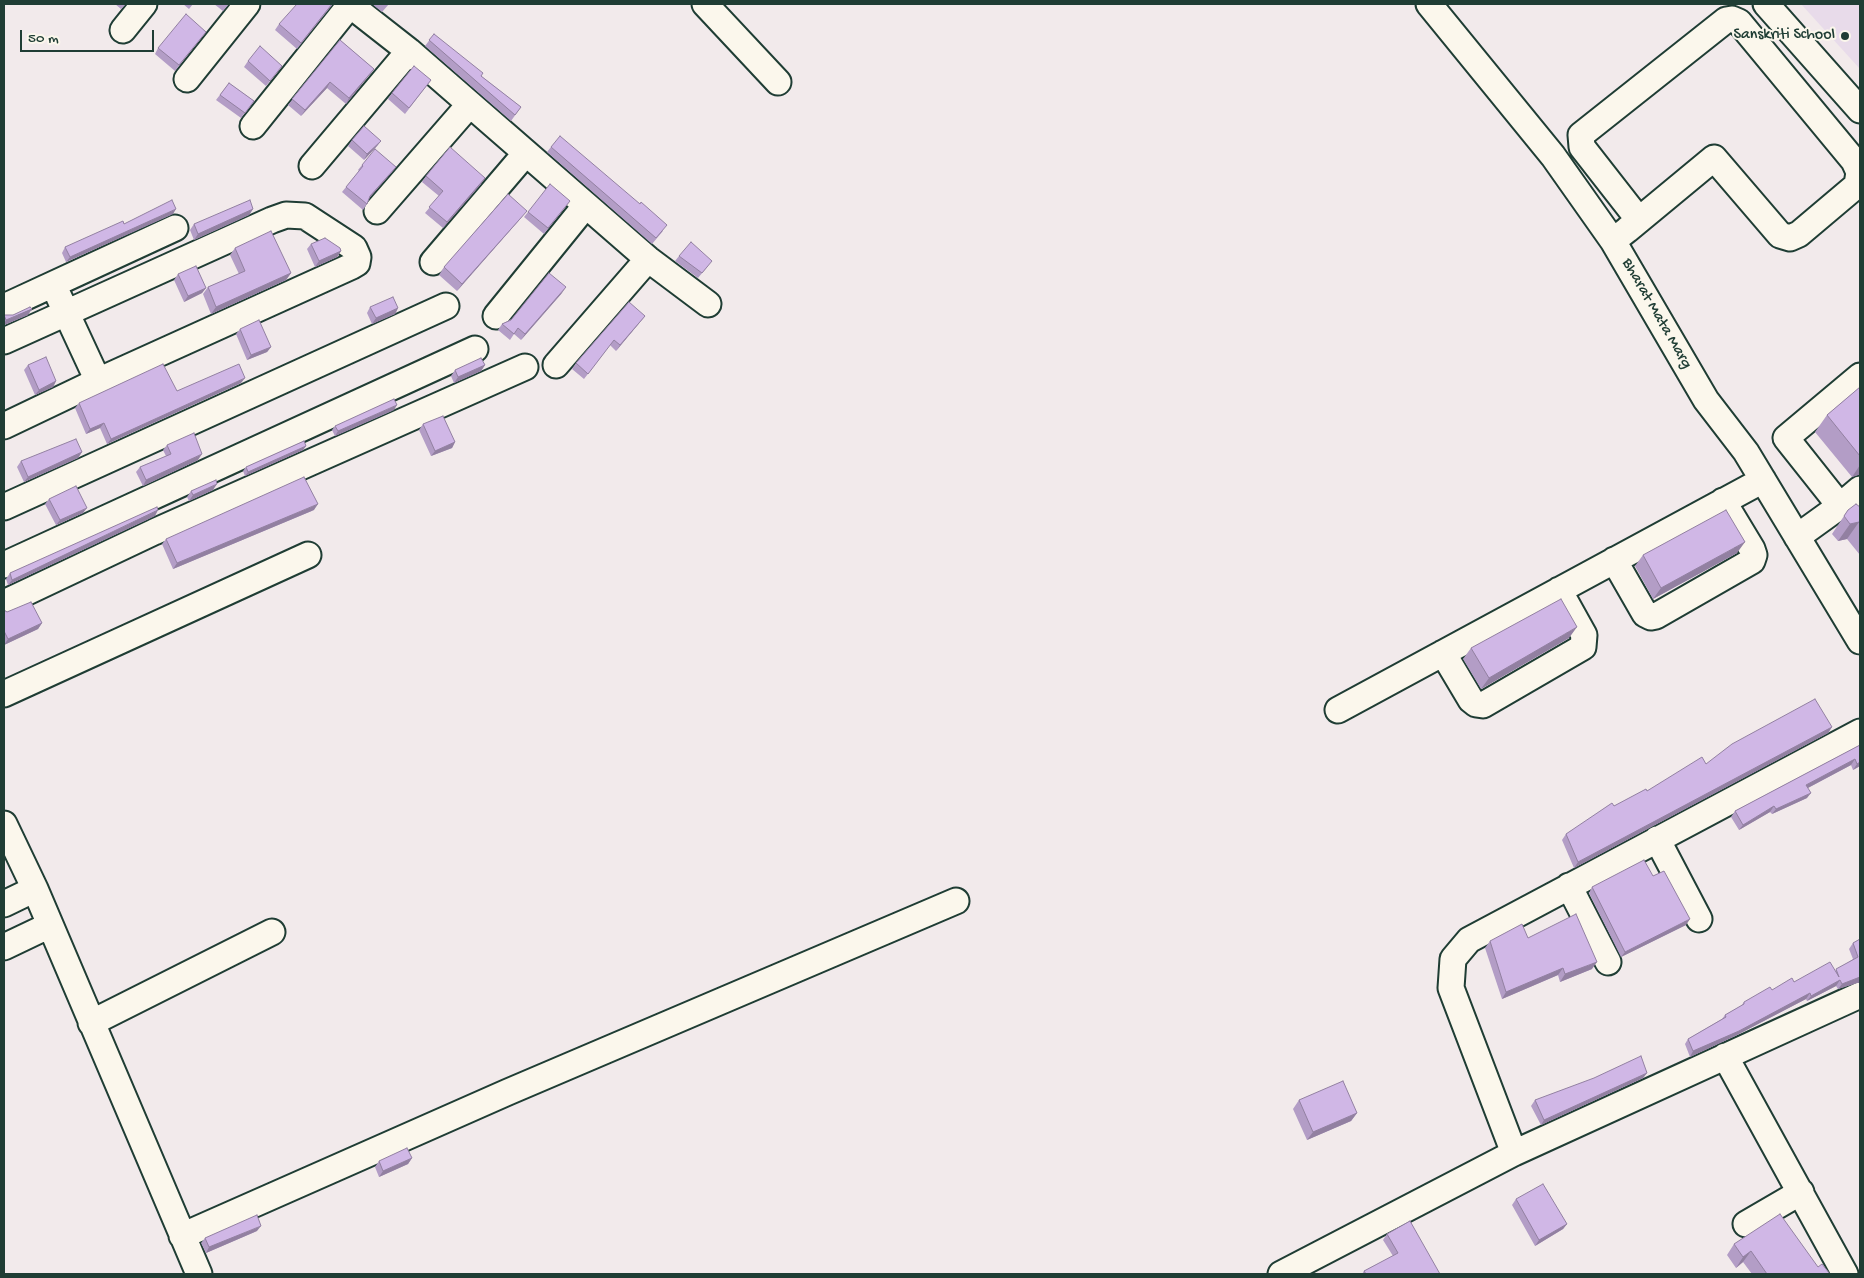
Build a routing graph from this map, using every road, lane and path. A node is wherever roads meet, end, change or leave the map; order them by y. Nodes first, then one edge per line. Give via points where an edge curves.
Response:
1 (144, 4) edge
2 (247, 4) edge
3 (349, 4) edge
4 (1429, 4) edge
5 (1766, 4) edge
6 (713, 6) edge
7 (123, 30) dead end
8 (409, 51) junction
9 (187, 79) dead end
10 (778, 82) dead end
11 (470, 104) junction
12 (1860, 110) edge
13 (252, 126) dead end
14 (526, 153) junction
15 (312, 166) dead end
16 (586, 205) junction
17 (376, 210) dead end
18 (1639, 220) junction
19 (175, 228) dead end
20 (1613, 241) junction
21 (648, 260) junction
22 (433, 262) dead end
23 (53, 284) junction
24 (708, 304) dead end
25 (446, 306) dead end
26 (4, 307) edge
27 (66, 311) junction
28 (496, 316) dead end
29 (4, 341) edge
30 (475, 349) dead end
31 (556, 365) dead end
32 (525, 367) dead end
33 (1860, 376) edge
34 (98, 381) junction
35 (4, 426) edge
36 (1763, 480) junction
37 (1860, 489) edge
38 (1723, 502) junction
39 (1840, 506) junction
40 (4, 507) edge
41 (1798, 537) junction
42 (308, 555) dead end
43 (1614, 560) junction
44 (4, 565) edge
45 (1559, 590) junction
46 (4, 603) edge
47 (1860, 641) edge
48 (1443, 653) junction
49 (4, 694) edge
50 (1338, 710) dead end
51 (1860, 732) edge
52 (4, 824) edge
53 (1657, 839) junction
54 (1569, 886) junction
55 (35, 889) junction
56 (956, 901) dead end
57 (4, 904) edge
58 (1699, 919) dead end
59 (50, 925) junction
60 (272, 932) dead end
61 (4, 947) edge
62 (1608, 962) dead end
63 (1860, 995) edge
64 (91, 1023) junction
65 (1725, 1056) junction
66 (1514, 1153) junction
67 (1801, 1192) junction
68 (1746, 1224) dead end
69 (182, 1236) junction
70 (199, 1274) edge
71 (1281, 1274) edge
72 (1845, 1274) edge

1 - 7 street
2 - 9 street
3 - 8 street
3 - 13 street
4 - 20 street, Bharat Mata Marg via 1553,156
5 - 12 street
6 - 10 street
8 - 11 street
8 - 15 street
11 - 14 street
11 - 17 street
14 - 16 street
14 - 22 street
16 - 21 street
16 - 28 street
18 - 18 street via 1582,147 1581,135 1726,20 1739,22 1854,161 1859,172 1857,185 1790,238 1780,235 1714,158
18 - 20 street
19 - 23 street
20 - 36 street, Bharat Mata Marg via 1706,400
21 - 24 street
21 - 31 street
23 - 26 street
23 - 27 street
25 - 40 street
27 - 29 street
27 - 34 street
27 - 34 street via 286,215 305,216 354,248 358,257 352,266
30 - 44 street
32 - 46 street via 154,532
33 - 39 street via 1786,438
34 - 35 street
36 - 38 street
36 - 41 street, Bharat Mata Marg
37 - 39 street
38 - 43 street
38 - 43 street via 1752,549 1752,561 1656,616 1645,614
39 - 41 street
41 - 47 street, Bharat Mata Marg
42 - 49 street
43 - 45 street
45 - 48 street
45 - 48 street via 1584,635 1583,647 1483,705 1471,700
48 - 50 street
51 - 53 street
52 - 55 street
53 - 54 street
53 - 58 street
54 - 62 street
54 - 66 street via 1469,940 1453,959 1451,988
55 - 57 street
55 - 59 street
56 - 69 street via 517,1088
59 - 61 street
59 - 64 street
60 - 64 street
63 - 65 street
64 - 69 street
65 - 66 street
65 - 67 street
66 - 71 street
67 - 68 street
67 - 72 street
69 - 70 street

